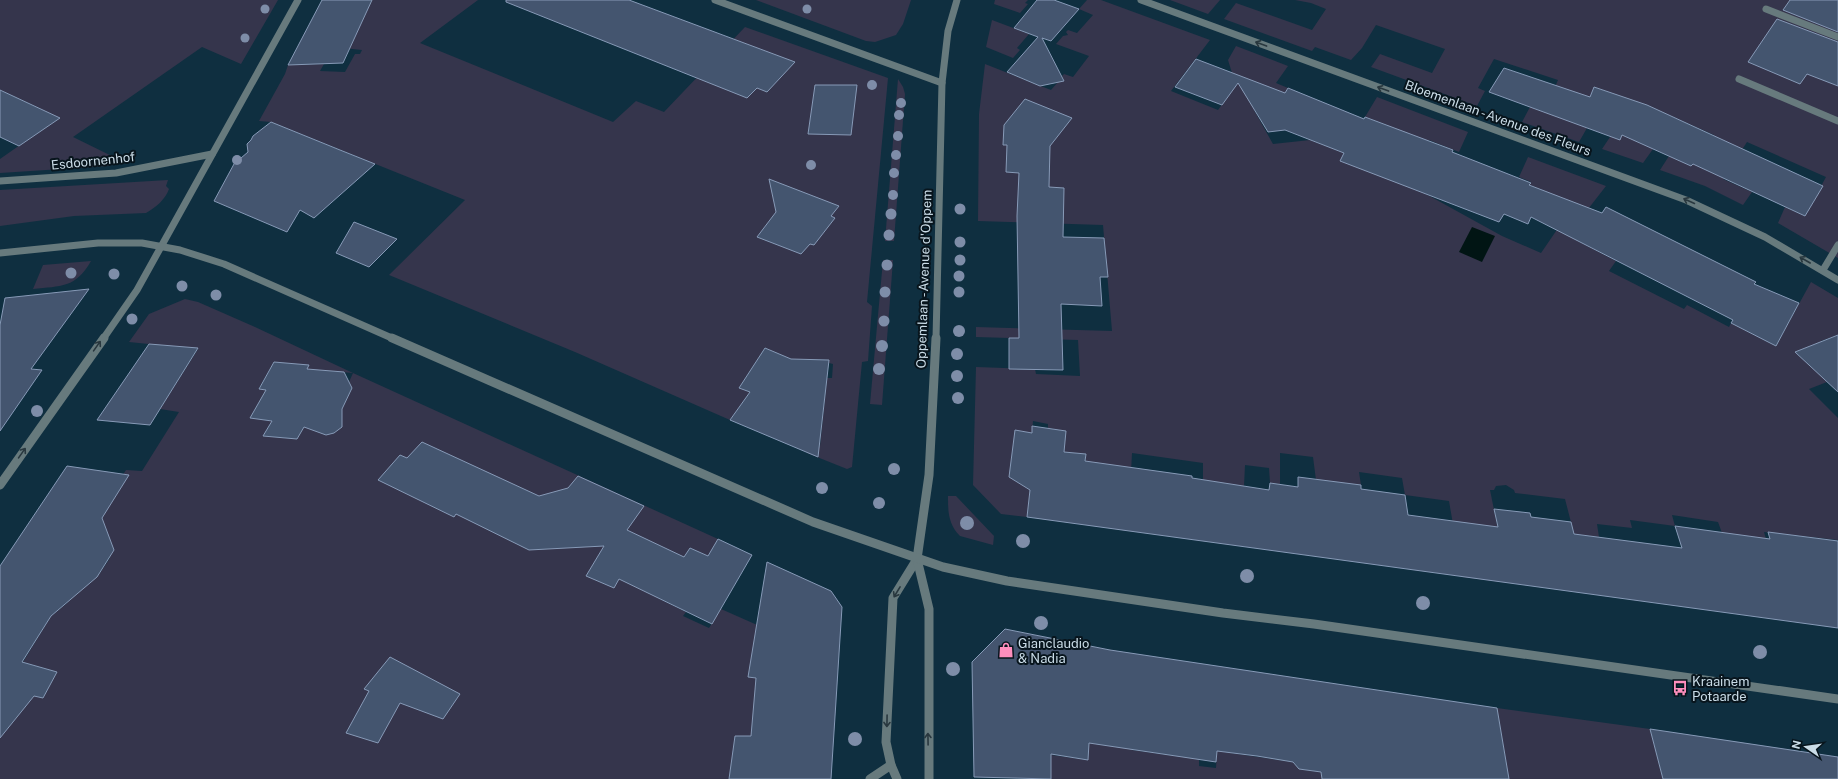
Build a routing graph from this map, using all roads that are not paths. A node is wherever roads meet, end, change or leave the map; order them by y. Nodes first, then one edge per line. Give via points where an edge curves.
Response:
1 (298, 0) edge
2 (715, 0) edge
3 (957, 0) edge
4 (1141, 0) edge
5 (1766, 9) dead end
6 (1838, 38) edge
7 (1739, 79) dead end
8 (942, 83) junction
9 (1838, 121) edge
10 (212, 154) junction
11 (0, 181) edge
12 (161, 245) junction
13 (1838, 245) edge
14 (0, 253) edge
15 (1823, 270) junction
16 (1838, 280) edge
17 (0, 485) edge
18 (917, 559) junction
19 (1838, 699) edge
20 (891, 765) junction
21 (870, 779) edge
22 (897, 779) edge
23 (928, 779) edge

1 - 10 street
2 - 8 street
3 - 8 street, Oppemlaan - Avenue d'Oppem via 948,31
15 -> 4 street, Bloemenlaan - Avenue des Fleurs via 1765,237 1686,200
5 - 6 street
7 - 9 street
8 - 18 street, Oppemlaan - Avenue d'Oppem via 936,337 929,475
10 - 11 street, Esdoornenhof via 116,173
10 - 12 street
12 - 14 street via 98,243
17 -> 12 street via 137,290
12 - 18 street via 224,264 774,506
13 - 15 street
15 - 16 street, Bloemenlaan - Avenue des Fleurs
18 - 19 street via 1007,581
18 -> 20 street, Oppemlaan - Avenue d'Oppem via 893,598 886,742
23 -> 18 street, Oppemlaan - Avenue d'Oppem via 929,609
20 - 21 street
20 - 22 street, Oppemlaan - Avenue d'Oppem

